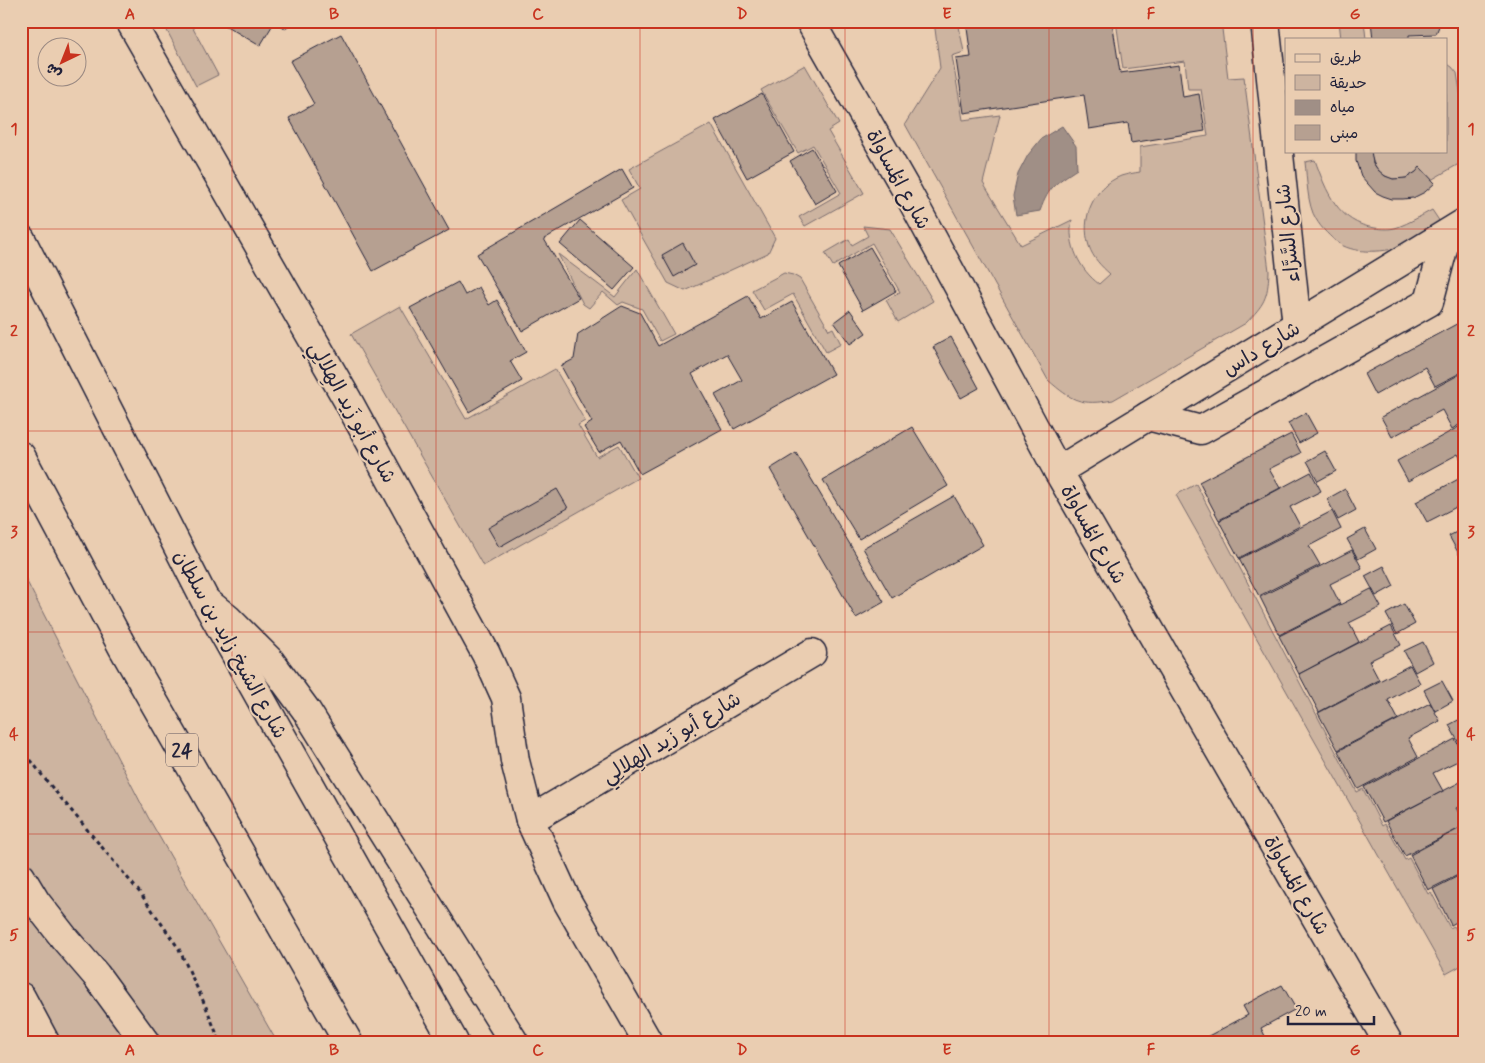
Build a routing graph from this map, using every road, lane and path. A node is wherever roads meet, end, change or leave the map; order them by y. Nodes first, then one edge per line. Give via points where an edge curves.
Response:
1 (130, 21) edge
2 (810, 21) edge
3 (1265, 21) edge
4 (1455, 228) edge
5 (21, 239) edge
6 (1297, 326) junction
7 (1148, 416) junction
8 (21, 456) edge
9 (1058, 471) junction
10 (205, 600) junction
11 (812, 653) dead end
12 (21, 747) edge
13 (530, 820) junction
14 (21, 878) edge
15 (21, 997) edge
16 (45, 1042) edge
17 (145, 1042) edge
18 (220, 1042) edge
19 (348, 1042) edge
20 (454, 1042) edge
21 (514, 1042) edge
22 (648, 1042) edge
23 (1388, 1042) edge

1 - 13 main road, شارع أبو زَيد الهِلالِي via 347,399 486,654 506,698 515,761
2 - 9 main road, شارع المُساواة via 908,193
3 - 6 main road, شارع السَّرَّاء
4 - 6 main road, شارع داس
4 - 7 main road via 1429,302 1202,430
5 - 10 main road, شارع الشيخ زايد بن سلطان
6 - 7 main road, شارع داس
7 - 9 main road, شارع داس
8 - 19 main road, 24 via 122,646
9 - 23 main road, شارع المُساواة
10 - 20 main road, شارع الشيخ زايد بن سلطان
10 - 21 main road via 270,661 298,698
11 - 13 main road, شارع أبو زَيد الهِلالِي
12 - 18 path via 141,894 179,949
13 - 22 main road, شارع أبو زَيد الهِلالِي via 567,901
14 - 17 main road via 47,917 96,975
15 - 16 main road

